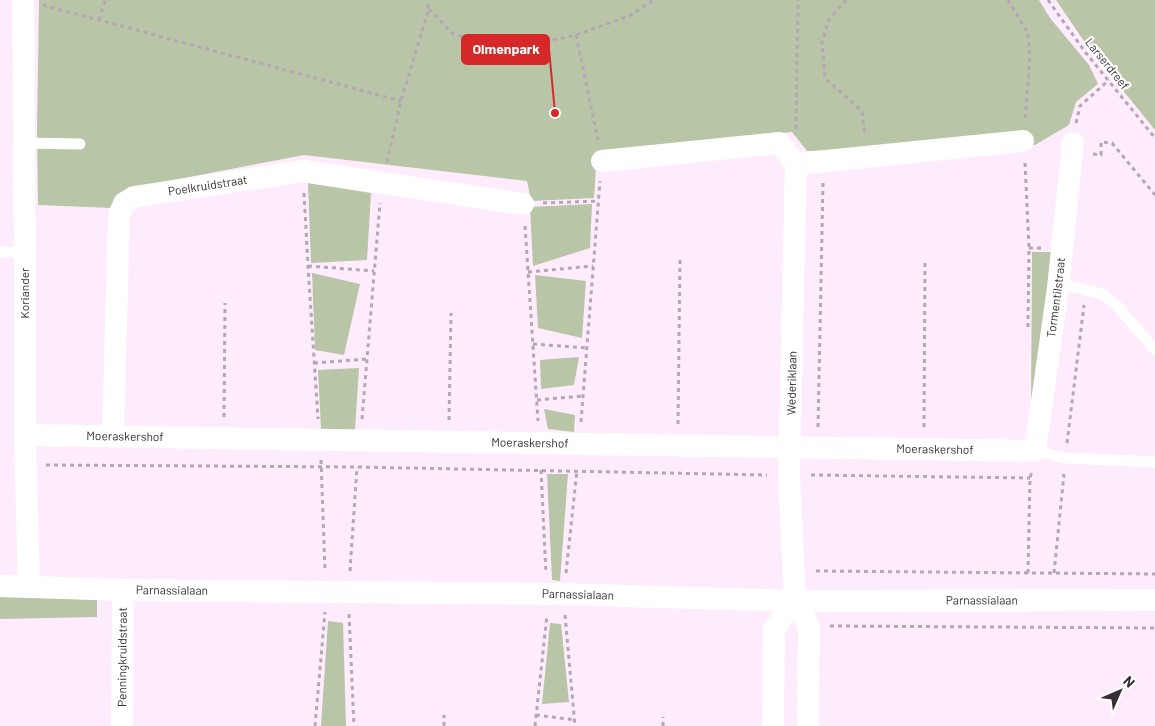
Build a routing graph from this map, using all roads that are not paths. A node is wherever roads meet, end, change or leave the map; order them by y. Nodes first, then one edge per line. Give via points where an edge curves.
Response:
1 (33, 3) edge
2 (1023, 142) road end
3 (24, 143) junction
4 (80, 144) dead end
5 (1073, 147) road end
6 (602, 161) road end
7 (796, 164) junction
8 (523, 204) road end
9 (0, 252) edge
10 (25, 252) junction
11 (1058, 283) junction
12 (1155, 350) edge
13 (25, 435) junction
14 (113, 436) junction
15 (790, 447) junction
16 (1035, 451) junction
17 (1155, 462) edge
18 (0, 586) edge
19 (29, 586) junction
20 (124, 590) junction
21 (1155, 600) edge
22 (795, 601) junction
23 (122, 726) edge
24 (773, 726) edge
25 (808, 726) edge

1 - 3 street, Koriander
2 - 7 street
3 - 4 lane
3 - 10 street, Koriander
5 - 11 street, Tormentilstraat
6 - 7 street via 779,143
7 - 15 street, Wederiklaan
8 - 14 street, Poelkruidstraat via 303,171 134,196 119,214
9 - 10 lane
10 - 13 street, Koriander
11 - 12 lane via 1103,294
11 - 16 street, Tormentilstraat
13 - 14 street, Moeraskershof
13 - 19 street, Koriander
14 - 15 street, Moeraskershof
15 - 16 street, Moeraskershof
15 - 22 street, Wederiklaan
16 - 17 lane via 1065,458
18 - 19 street, Parnassialaan
19 - 20 street, Parnassialaan
20 - 22 street, Parnassialaan via 557,594
20 - 23 street, Penningkruidstraat
21 - 22 street, Parnassialaan
22 - 24 street via 774,629
22 - 25 street, Wederiklaan via 809,626

